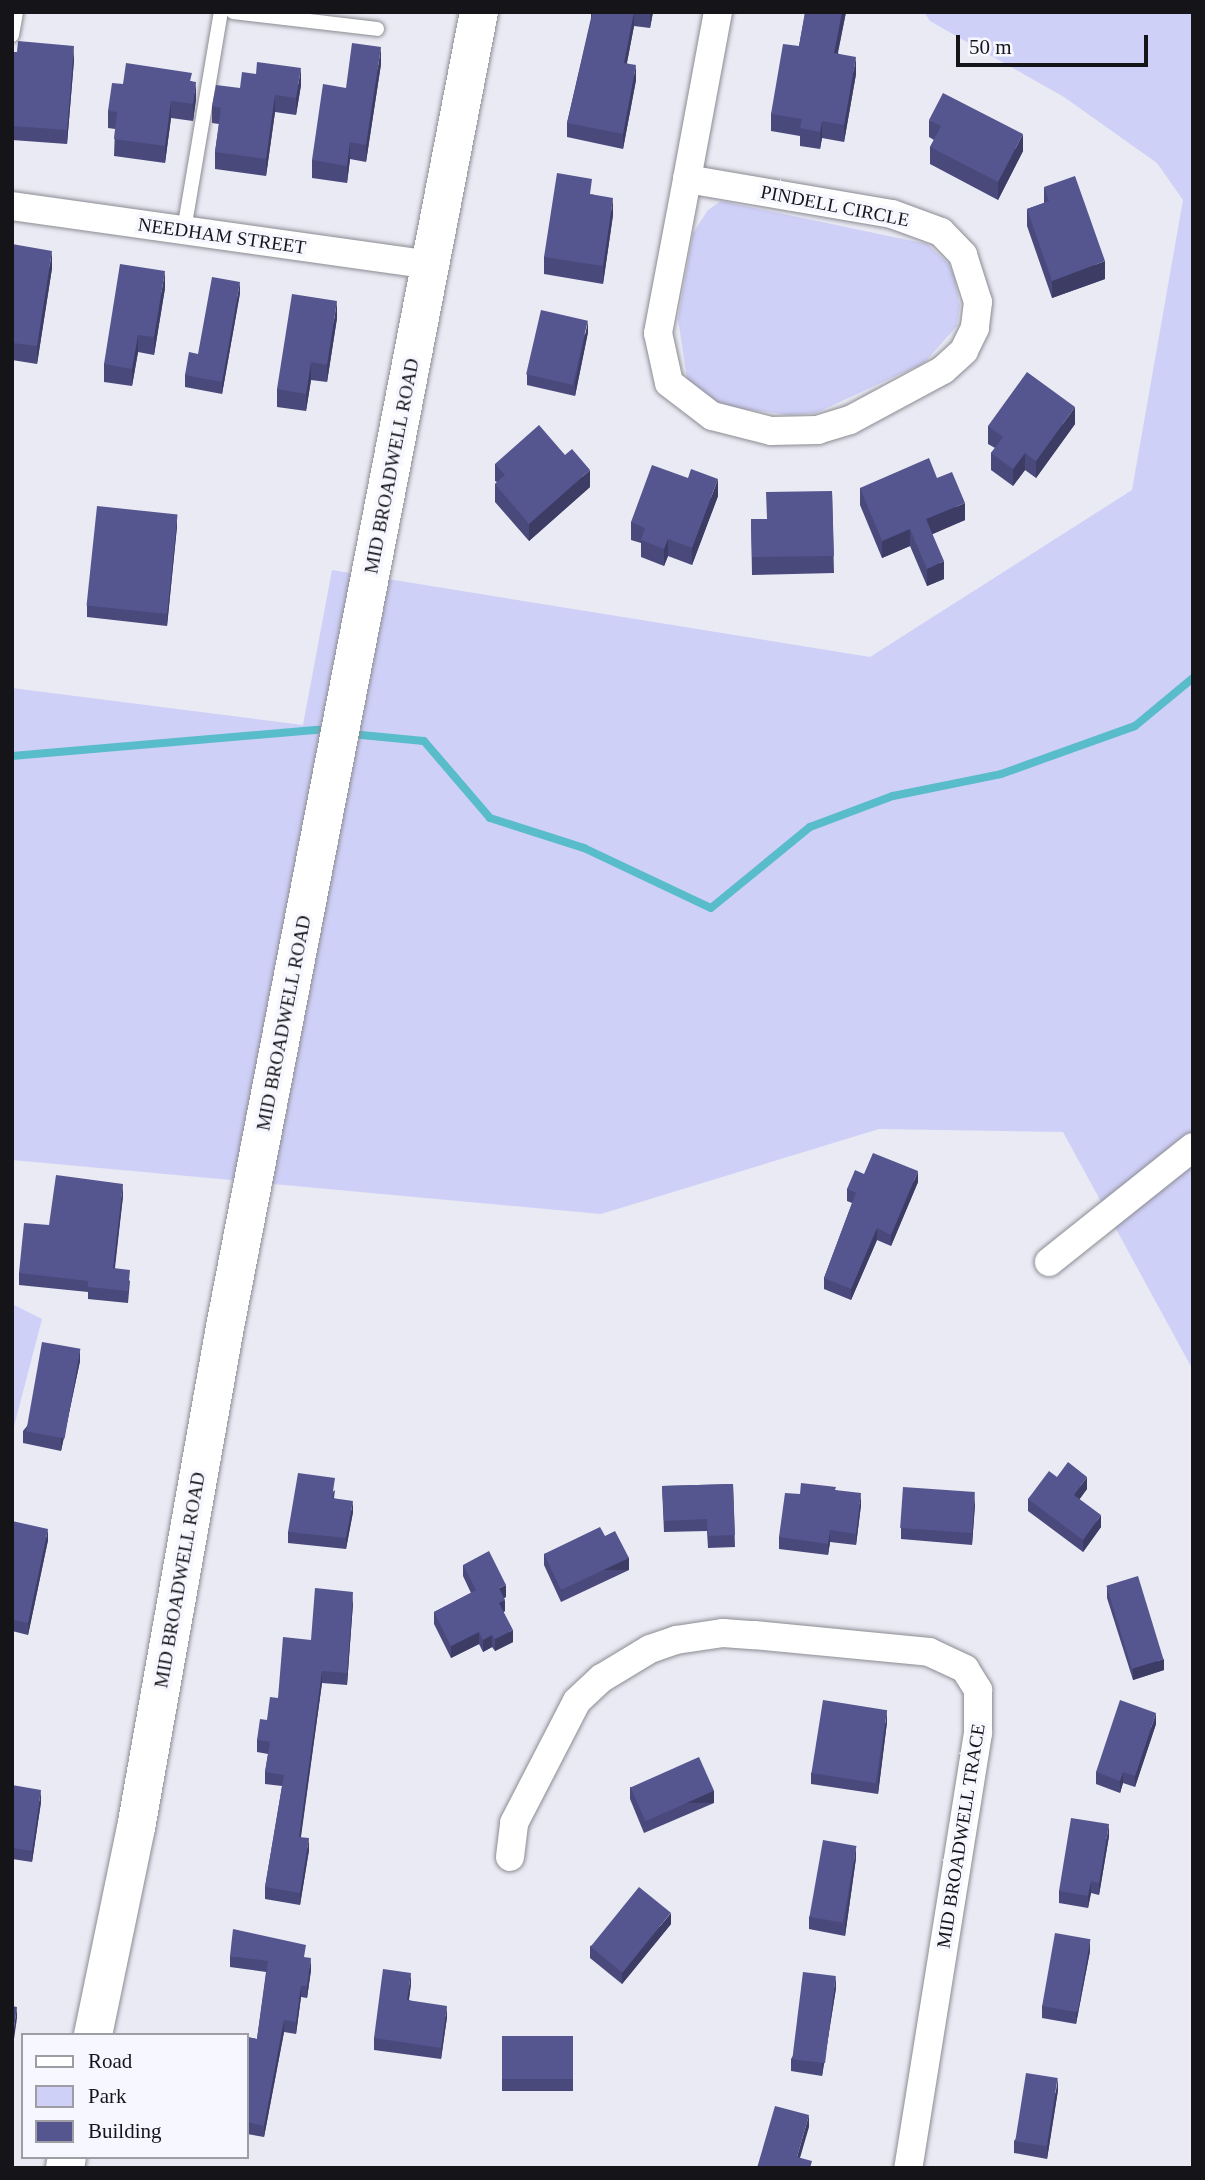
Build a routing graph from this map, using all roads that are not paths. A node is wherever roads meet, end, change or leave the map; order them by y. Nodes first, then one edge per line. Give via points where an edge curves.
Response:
1 (16, 12) edge
2 (220, 12) edge
3 (233, 12) edge
4 (479, 12) edge
5 (718, 12) edge
6 (377, 29) dead end
7 (12, 35) edge
8 (687, 179) junction
9 (12, 206) edge
10 (184, 230) junction
11 (431, 265) junction
12 (1193, 1147) edge
13 (1049, 1262) dead end
14 (510, 1857) dead end
15 (93, 2033) edge
16 (908, 2168) edge

1 - 7 lane
2 - 10 lane
3 - 6 lane
4 - 11 street, MID BROADWELL ROAD
5 - 8 street, PINDELL CIRCLE
8 - 8 street, PINDELL CIRCLE via 658,333 669,383 712,416 771,431 818,430 850,419 943,370 964,351 975,328 978,302 963,255 941,232 892,214
9 - 10 street, NEEDHAM STREET
10 - 11 street, NEEDHAM STREET
11 - 15 street, MID BROADWELL ROAD
12 - 13 street
14 - 16 street, MID BROADWELL TRACE via 514,1823 578,1701 602,1678 650,1649 723,1633 754,1634 929,1652 965,1669 978,1690 978,1733

